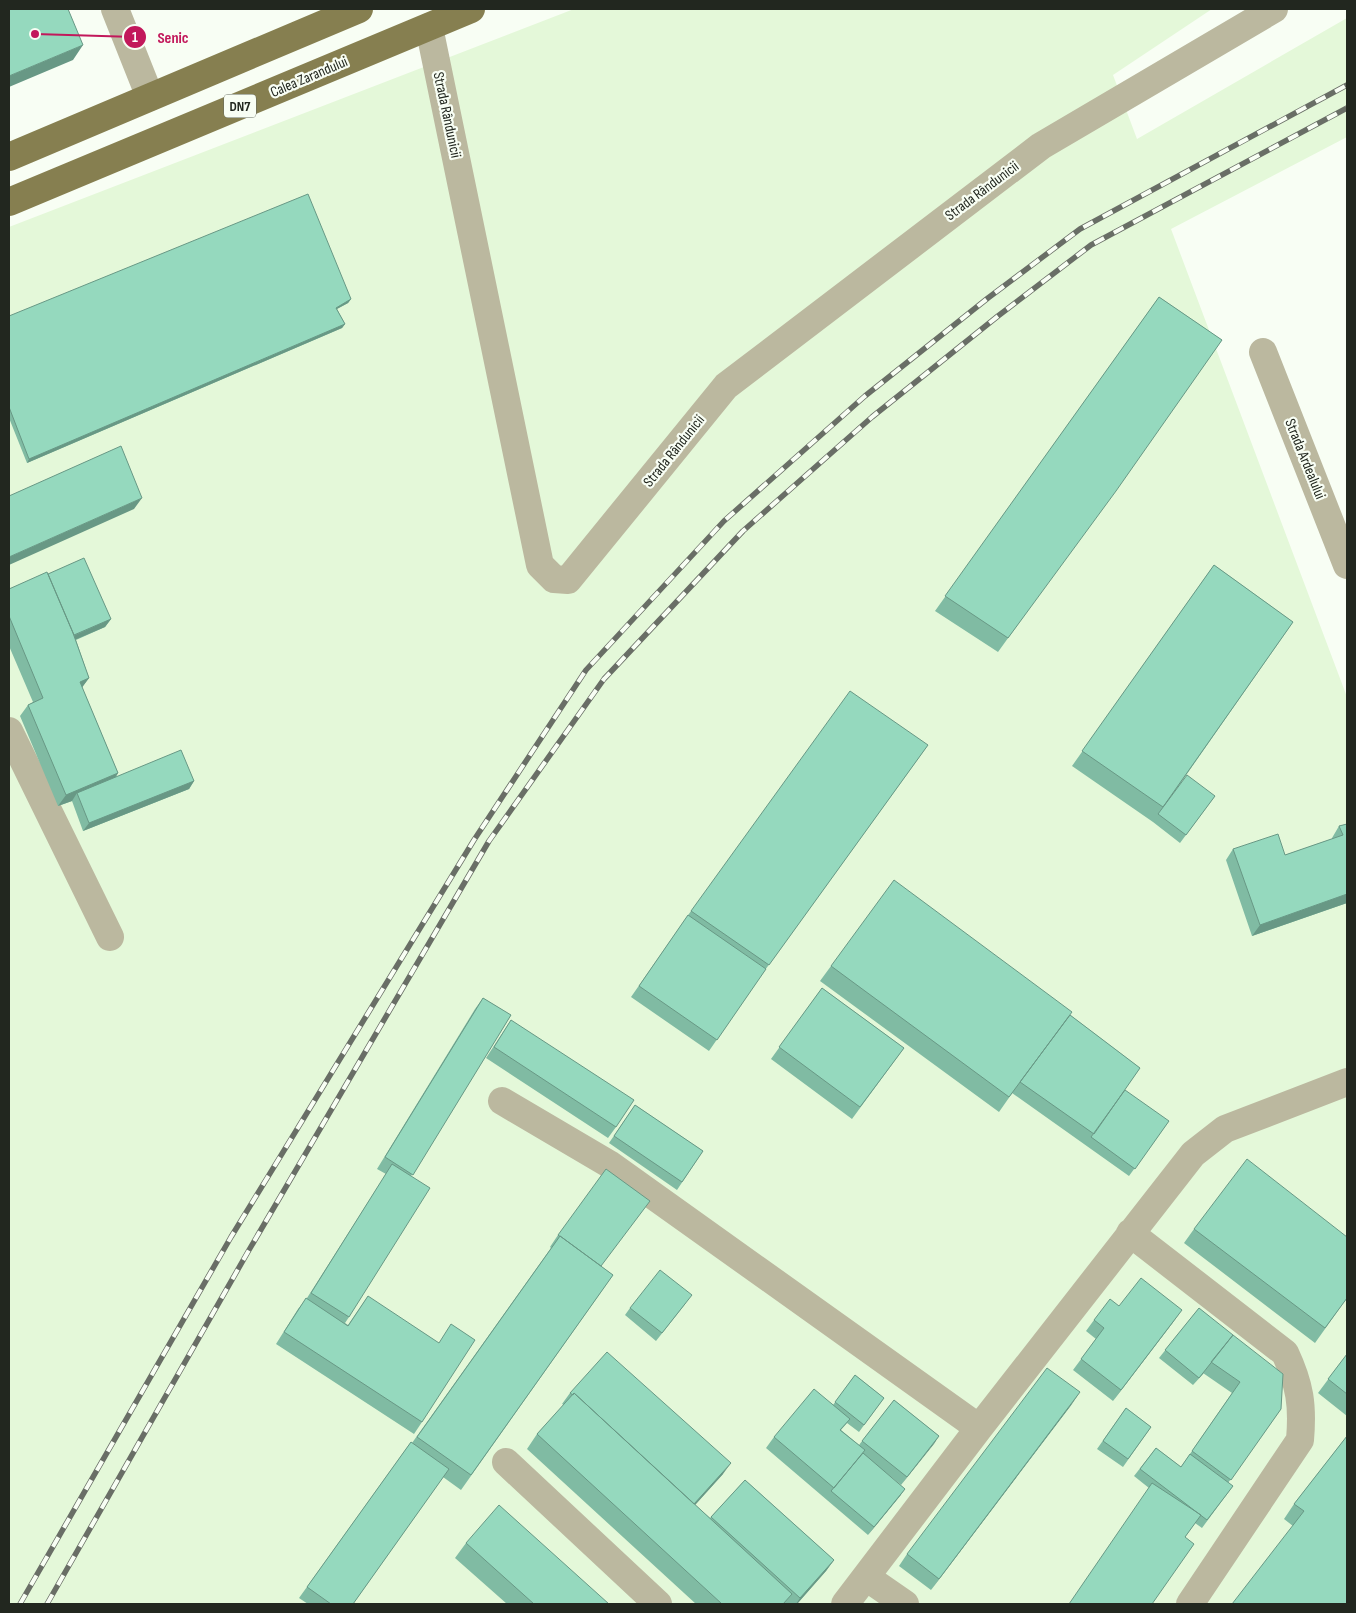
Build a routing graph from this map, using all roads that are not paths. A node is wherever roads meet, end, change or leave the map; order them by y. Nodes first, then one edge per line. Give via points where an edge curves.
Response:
1 (115, 9) edge
2 (359, 9) edge
3 (471, 9) edge
4 (1274, 9) edge
5 (429, 27) junction
6 (150, 97) junction
7 (9, 157) edge
8 (9, 202) edge
9 (1263, 352) dead end
10 (1347, 565) edge
11 (9, 731) edge
12 (110, 937) dead end
13 (1347, 1082) edge
14 (502, 1101) dead end
15 (1130, 1233) junction
16 (979, 1428) junction
17 (506, 1462) dead end
18 (866, 1577) junction
19 (658, 1604) edge
20 (845, 1604) edge
21 (905, 1604) edge
22 (1190, 1604) edge

1 - 6 street
2 - 6 main road
3 - 5 main road, Calea Zarandului / DN7
4 - 5 street, Strada Rândunicii via 1041,146 726,386 568,580 554,579 540,565
5 - 8 main road, Calea Zarandului / DN7
6 - 7 main road
9 - 10 street, Strada Ardealului
11 - 12 street
13 - 15 street via 1225,1129 1193,1154
14 - 16 street via 610,1164
15 - 16 street
15 - 22 street via 1285,1352 1300,1392 1300,1440
16 - 18 street
17 - 19 street
18 - 20 street
18 - 21 street

